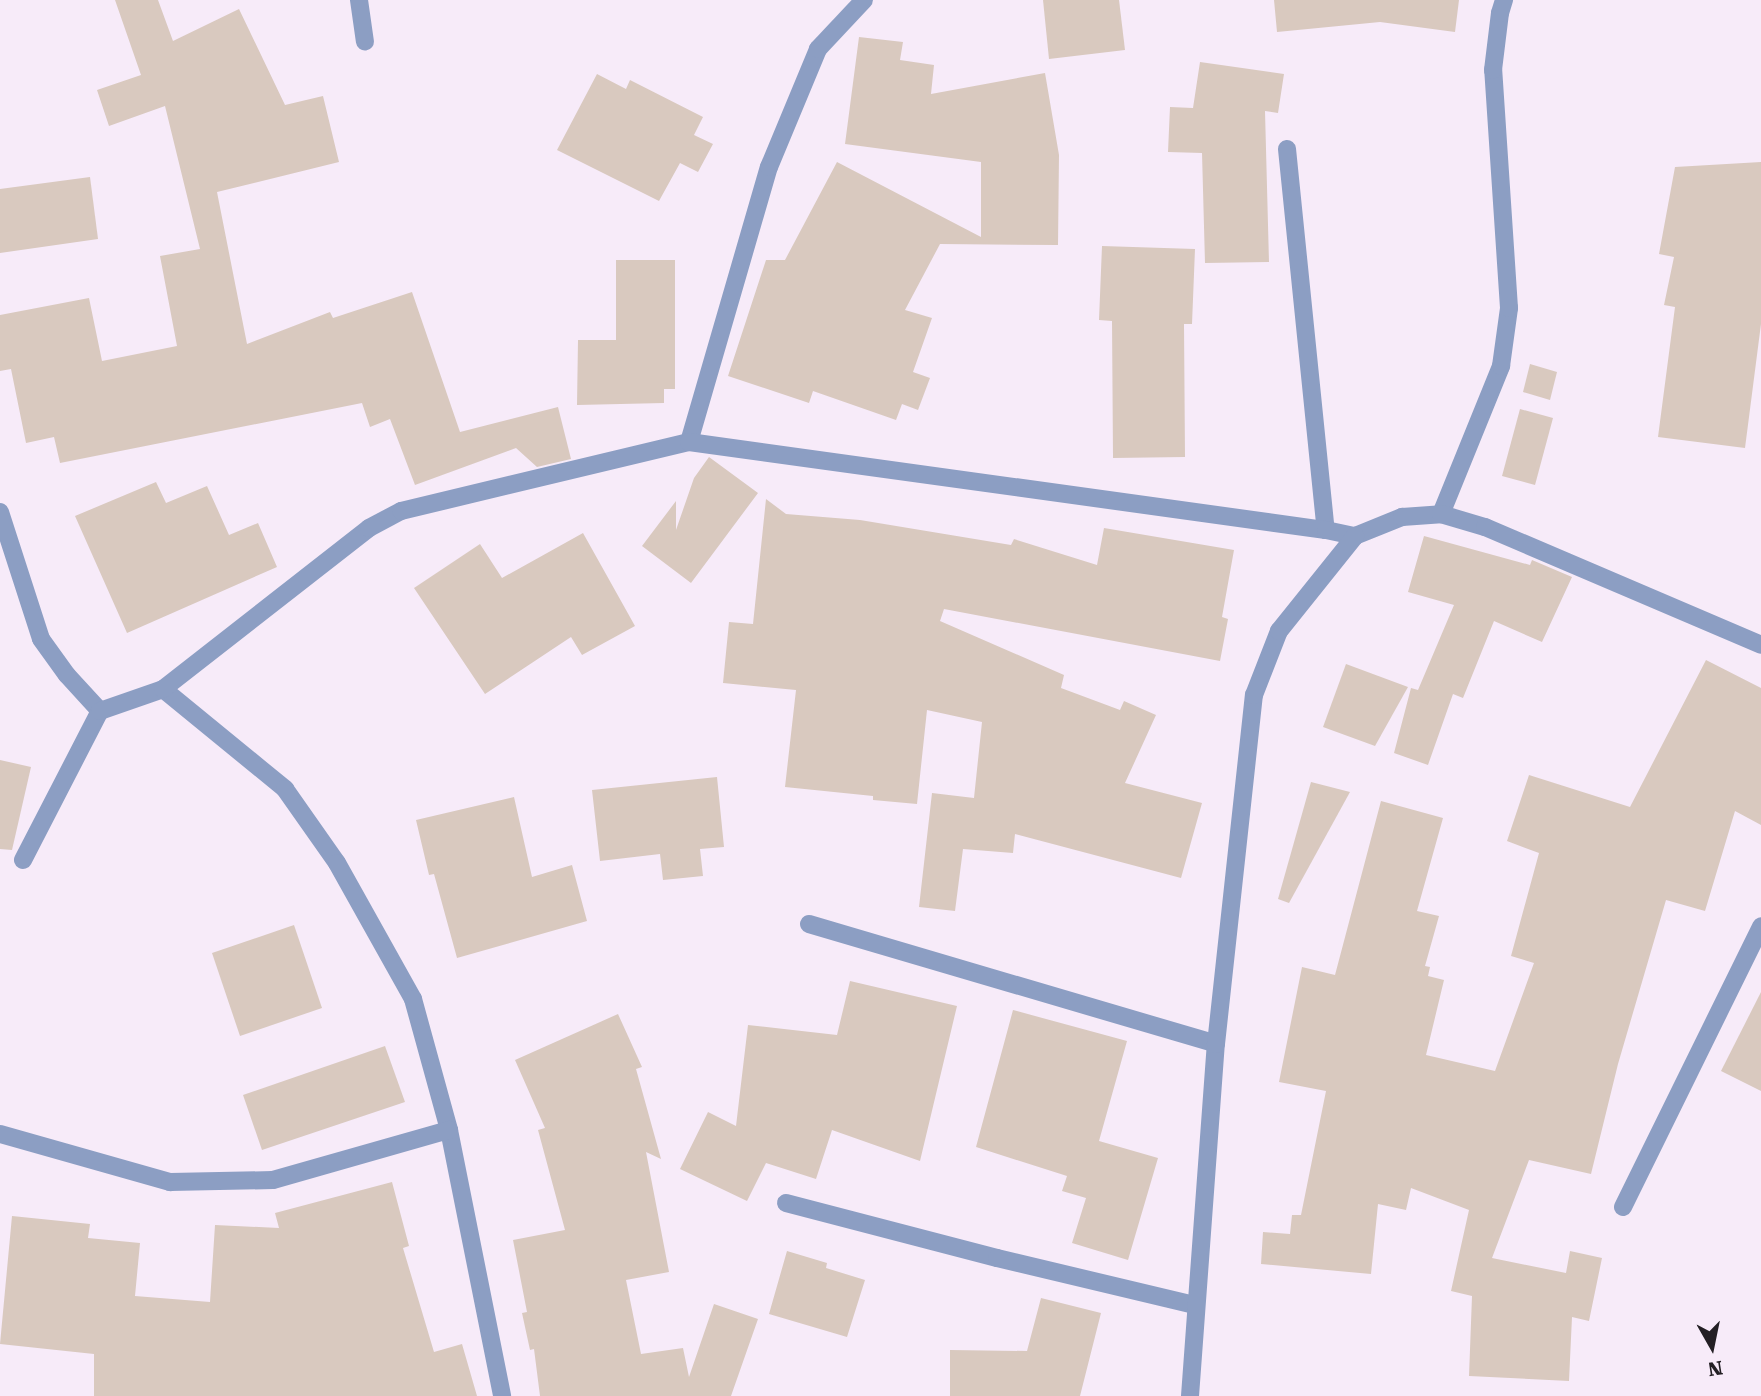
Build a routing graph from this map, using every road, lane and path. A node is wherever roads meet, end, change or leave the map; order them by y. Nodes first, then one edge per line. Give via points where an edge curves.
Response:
1 (359, 0) edge
2 (864, 0) edge
3 (1504, 0) edge
4 (365, 42) dead end
5 (1287, 149) dead end
6 (689, 442) junction
7 (0, 512) edge
8 (1441, 514) junction
9 (1326, 530) junction
10 (1355, 536) junction
11 (1761, 645) edge
12 (163, 689) junction
13 (100, 711) junction
14 (23, 860) dead end
15 (809, 924) dead end
16 (1761, 926) edge
17 (1216, 1044) junction
18 (449, 1130) junction
19 (0, 1134) edge
20 (786, 1203) dead end
21 (1623, 1207) dead end
22 (1195, 1305) junction
23 (502, 1396) edge
24 (1190, 1396) edge

1 - 4 street
2 - 6 street via 818,49 769,167
3 - 8 street via 1493,70 1509,309 1501,366
5 - 9 street
6 - 9 street
6 - 12 street via 401,510 369,528
7 - 13 street via 41,639
8 - 10 street via 1402,517
8 - 11 street via 1485,527
9 - 10 street
10 - 17 street via 1279,631 1254,695
12 - 13 street
12 - 18 street via 285,789 337,863 412,999
13 - 14 street
15 - 17 street
16 - 21 street
17 - 22 street
18 - 19 street via 273,1180 170,1182
18 - 23 street
20 - 22 street
22 - 24 street

